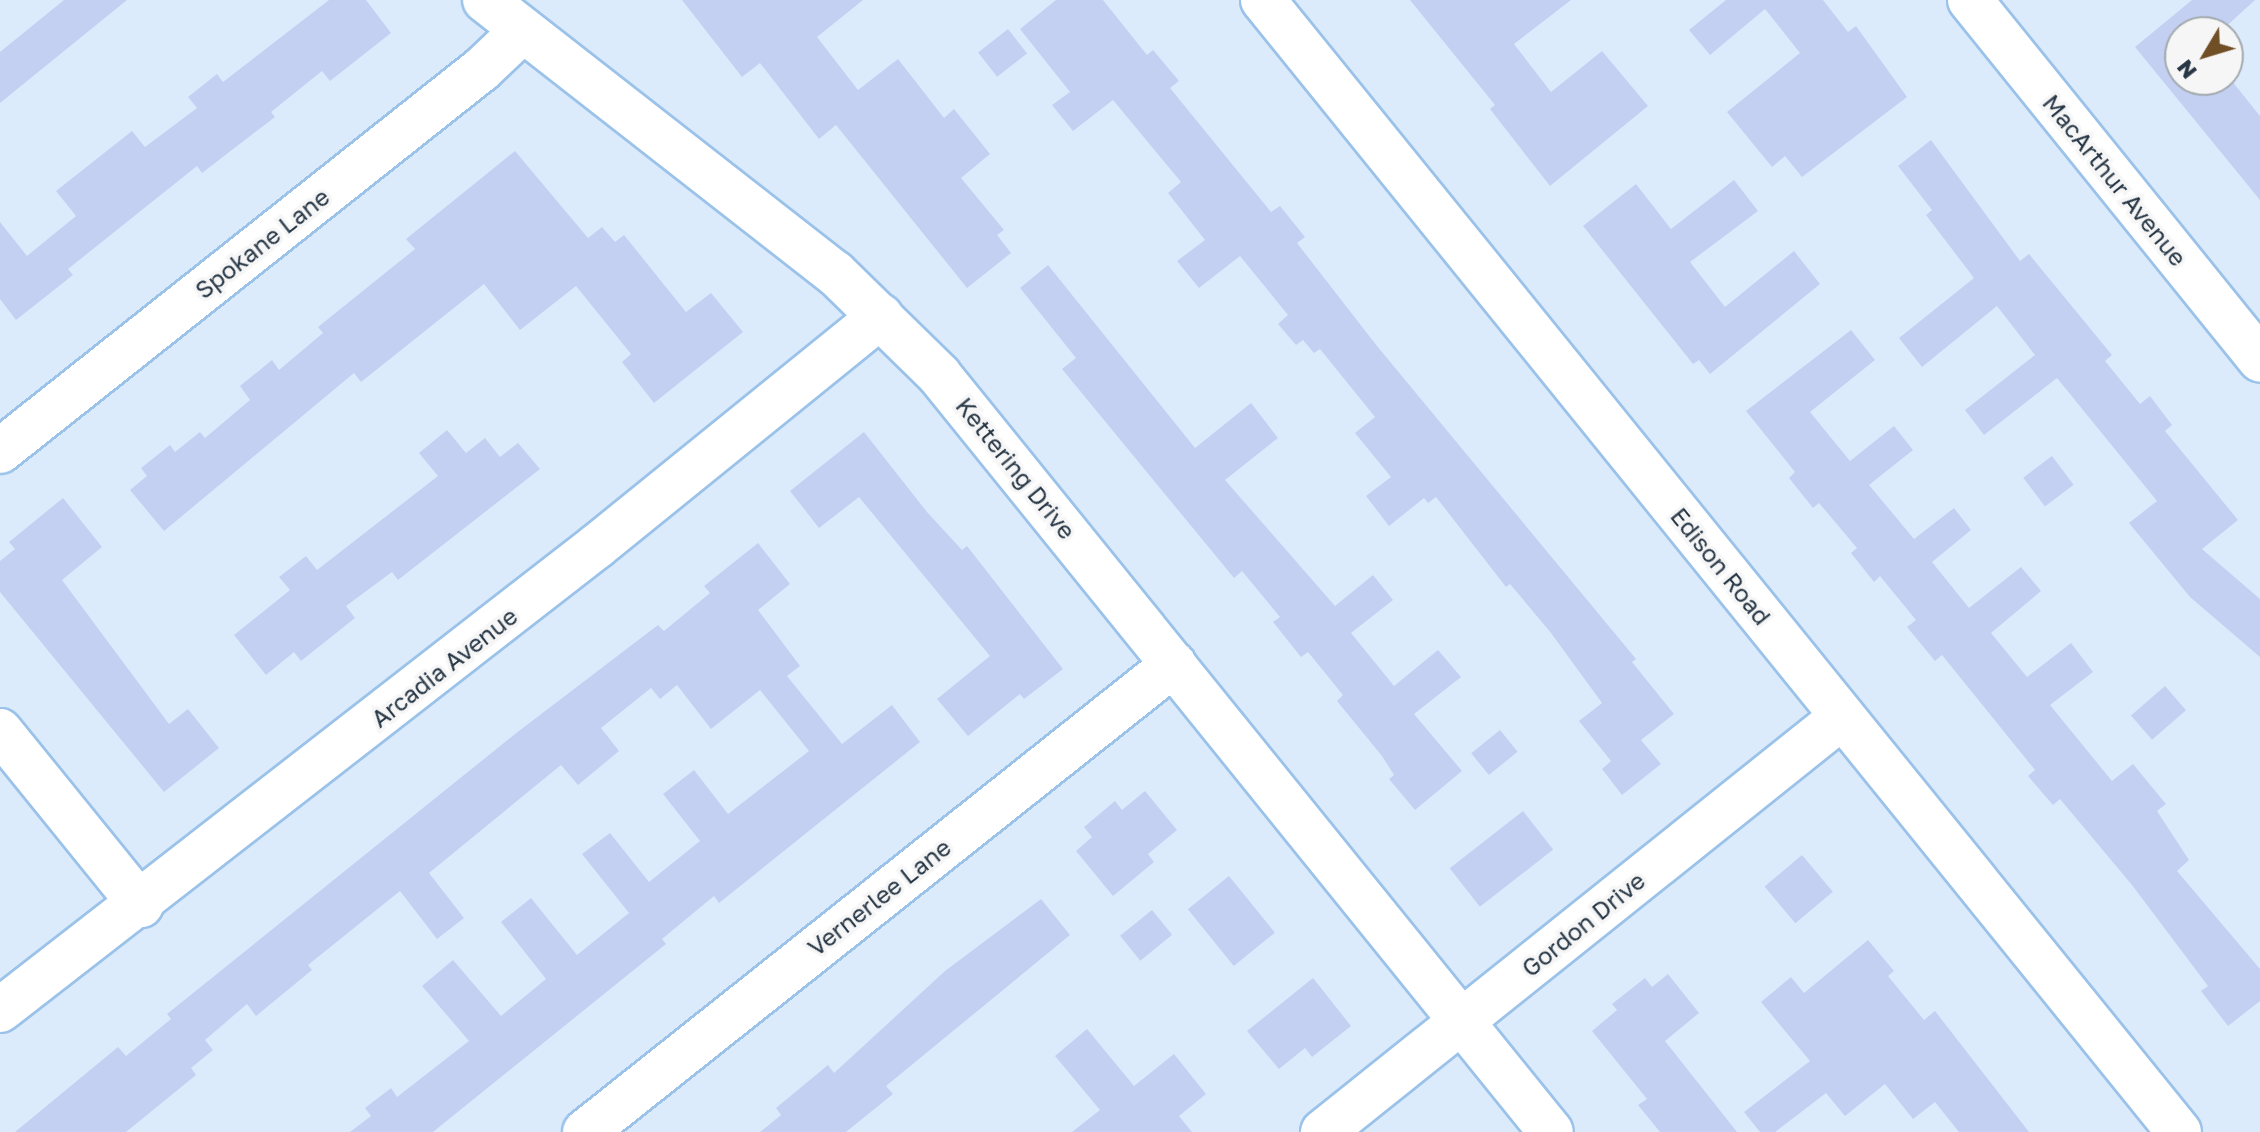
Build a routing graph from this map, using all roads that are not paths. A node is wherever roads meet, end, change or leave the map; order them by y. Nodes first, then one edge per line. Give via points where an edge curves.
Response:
1 (485, 0) edge
2 (1263, 0) edge
3 (1970, 0) edge
4 (521, 32) junction
5 (881, 316) junction
6 (2260, 360) edge
7 (0, 451) edge
8 (1174, 664) junction
9 (1842, 717) junction
10 (0, 731) edge
11 (141, 905) junction
12 (0, 1010) edge
13 (1463, 1020) junction
14 (585, 1132) edge
15 (1323, 1132) edge
16 (1551, 1132) edge
17 (2179, 1132) edge

1 - 4 street, Kettering Drive
2 - 9 street, Edison Road
3 - 6 street, MacArthur Avenue
4 - 5 street, Kettering Drive via 742,199
4 - 7 street, Spokane Lane via 482,69
5 - 8 street, Kettering Drive via 966,405
5 - 11 street, Arcadia Avenue
8 - 13 street, Kettering Drive
8 - 14 street, Vernerlee Lane
9 - 13 street, Gordon Drive
9 - 17 street, Edison Road
10 - 11 street
11 - 12 street, Arcadia Avenue
13 - 15 street, Gordon Drive
13 - 16 street, Kettering Drive

